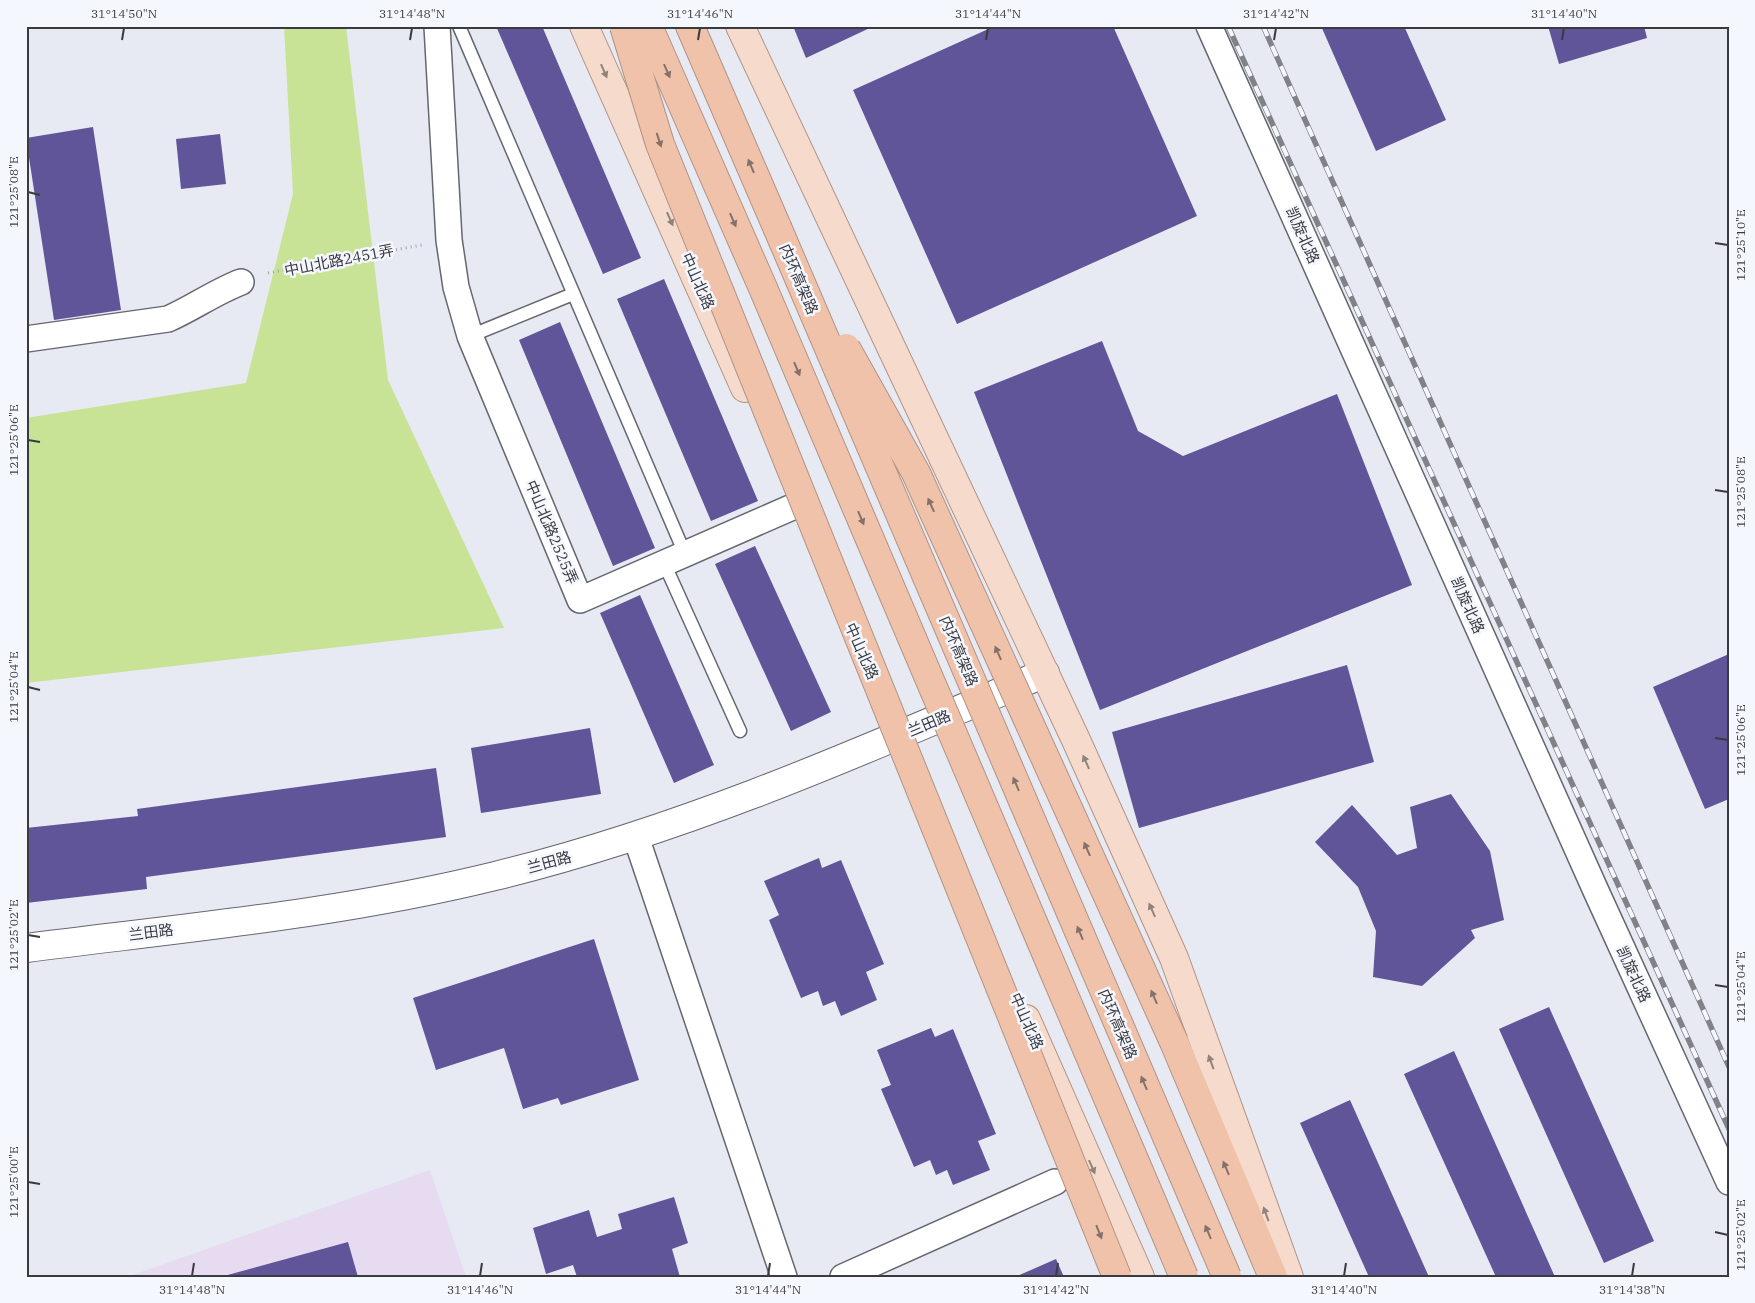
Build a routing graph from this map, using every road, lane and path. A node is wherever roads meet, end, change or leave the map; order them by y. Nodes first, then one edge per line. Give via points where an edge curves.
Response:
1 (437, 26) edge
2 (459, 26) edge
3 (584, 26) edge
4 (624, 26) edge
5 (648, 26) edge
6 (690, 26) edge
7 (740, 26) edge
8 (1210, 26) edge
9 (777, 227) junction
10 (449, 240) junction
11 (241, 282) joint
12 (573, 294) junction
13 (470, 336) junction
14 (26, 339) edge
15 (797, 505) junction
16 (674, 559) junction
17 (1045, 673) junction
18 (740, 731) dead end
19 (900, 735) junction
20 (636, 837) junction
21 (26, 948) edge
22 (1055, 1182) dead end
23 (1729, 1182) edge
24 (784, 1277) edge
25 (843, 1277) edge
26 (1117, 1277) edge
27 (1140, 1277) edge
28 (1184, 1277) edge
29 (1227, 1277) edge
30 (1273, 1277) edge
31 (1289, 1277) edge

1 - 10 street
2 - 12 lane
3 -> 15 main road, 中山北路
4 -> 26 highway, bridge via 660,144
5 -> 28 highway, bridge via 763,288
9 -> 6 highway, 内环高架路
7 - 17 main road
8 - 23 street, 凯旋北路
29 -> 9 highway, 内环高架路, bridge
30 -> 9 highway, bridge via 1174,1042 916,473
10 - 11 path, 中山北路2451弄 via 267,273
10 - 13 street, 中山北路2525弄 via 456,287
11 - 14 street via 168,319
12 - 13 lane
12 - 16 lane
13 - 16 street, 中山北路2525弄 via 580,600
15 - 16 street, 中山北路2525弄
15 - 19 main road, 中山北路
16 - 18 lane
17 - 19 street, 兰田路
31 -> 17 main road via 1174,958
19 - 20 street, 兰田路
19 -> 27 main road, 中山北路
20 - 21 street, 兰田路 via 497,876 414,895 332,909
20 - 24 street
22 - 25 street

